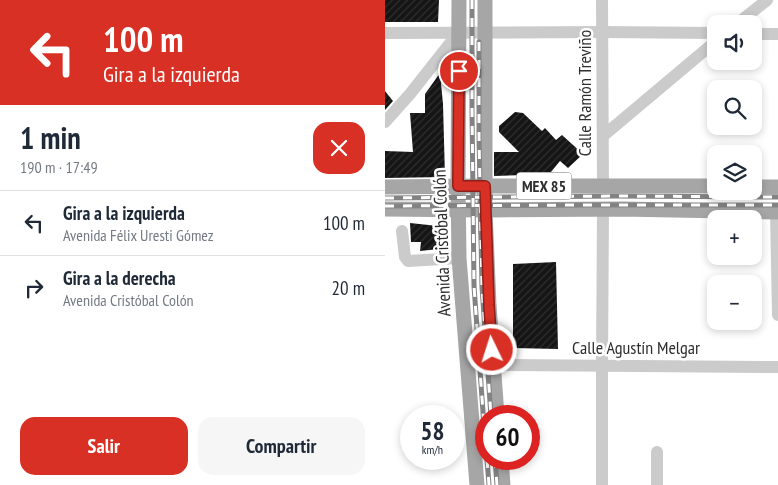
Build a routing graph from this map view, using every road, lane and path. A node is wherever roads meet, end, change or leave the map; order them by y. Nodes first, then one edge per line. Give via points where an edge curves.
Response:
1 (459, 0) edge
2 (485, 0) edge
3 (602, 0) edge
4 (767, 0) edge
5 (748, 15) edge
6 (459, 32) junction
7 (485, 32) junction
8 (603, 32) junction
9 (385, 33) edge
10 (707, 33) edge
11 (762, 34) edge
12 (778, 34) edge
13 (707, 48) edge
14 (385, 122) edge
15 (603, 136) junction
16 (458, 186) junction
17 (485, 186) junction
18 (603, 186) junction
19 (707, 186) edge
20 (762, 186) edge
21 (385, 187) edge
22 (778, 187) edge
23 (385, 209) edge
24 (603, 209) junction
25 (458, 210) junction
26 (485, 210) junction
27 (777, 212) edge
28 (402, 231) dead end
29 (459, 258) junction
30 (778, 315) edge
31 (493, 365) junction
32 (602, 366) junction
33 (778, 367) edge
34 (496, 405) edge
35 (657, 452) dead end
36 (502, 470) edge
37 (477, 485) edge
38 (503, 485) edge
39 (602, 485) edge
40 (657, 485) edge

1 - 6 main road, Avenida Cristóbal Colón
2 - 7 main road
3 - 8 street, Calle Ramón Treviño
4 - 5 street
6 - 7 street
6 - 9 street
6 - 14 street
6 - 16 main road, Avenida Cristóbal Colón
7 - 8 street
7 - 17 main road
8 - 10 street
8 - 15 street, Calle Ramón Treviño
11 - 12 street
13 - 15 street
15 - 18 street, Calle Ramón Treviño
16 - 17 main road, MEX 85
16 - 21 main road, MEX 85
16 - 25 main road, Avenida Cristóbal Colón
17 - 18 main road, MEX 85
17 - 26 main road
18 - 19 main road, MEX 85
20 - 22 main road
23 - 25 main road, MEX 85
24 - 26 main road, MEX 85
24 - 27 main road, MEX 85
24 - 32 street
25 - 26 main road, MEX 85
25 - 29 main road, Avenida Cristóbal Colón
26 - 31 main road
27 - 30 street
28 - 29 street via 408,261
29 - 37 main road, Avenida Cristóbal Colón
31 - 32 street, Calle Agustín Melgar
31 - 34 main road
32 - 33 street, Calle Agustín Melgar
32 - 39 street
35 - 40 street
36 - 38 main road

